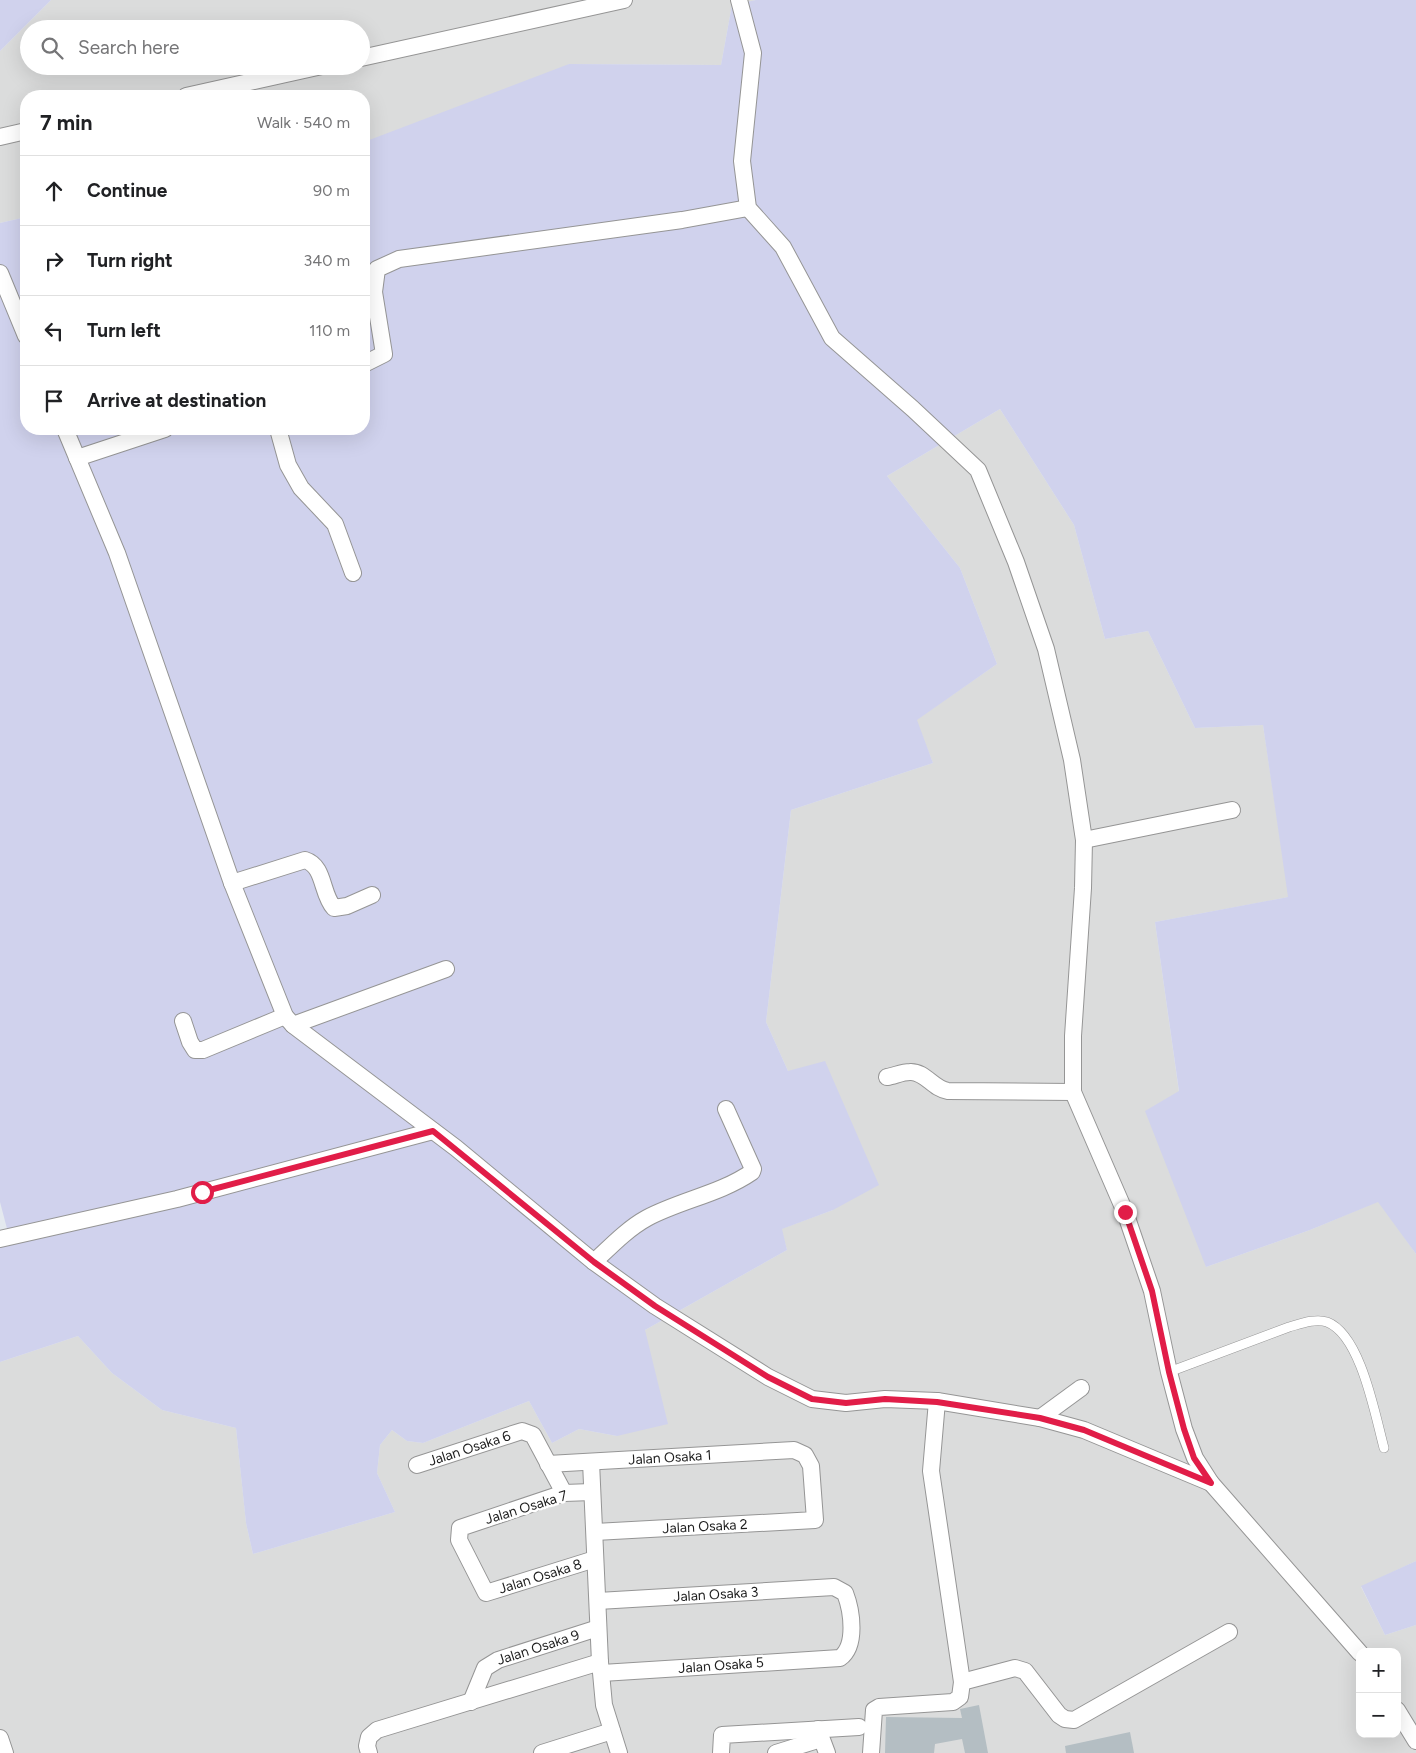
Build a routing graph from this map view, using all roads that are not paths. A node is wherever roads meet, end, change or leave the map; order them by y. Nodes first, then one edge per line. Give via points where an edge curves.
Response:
1 (624, 0) edge
2 (739, 0) edge
3 (370, 56) edge
4 (281, 75) edge
5 (213, 90) edge
6 (20, 132) edge
7 (0, 137) edge
8 (748, 208) junction
9 (0, 273) edge
10 (20, 321) edge
11 (370, 361) edge
12 (67, 435) edge
13 (147, 435) edge
14 (280, 435) edge
15 (77, 458) junction
16 (353, 573) dead end
17 (1232, 810) dead end
18 (1084, 840) junction
19 (232, 883) junction
20 (372, 895) dead end
21 (446, 969) dead end
22 (289, 1020) junction
23 (183, 1022) dead end
24 (887, 1078) dead end
25 (1073, 1092) junction
26 (726, 1109) dead end
27 (433, 1131) junction
28 (0, 1237) edge
29 (594, 1262) junction
30 (1169, 1372) junction
31 (1081, 1388) dead end
32 (937, 1402) junction
33 (1040, 1418) junction
34 (1384, 1448) dead end
35 (591, 1462) junction
36 (548, 1464) junction
37 (417, 1465) dead end
38 (1211, 1483) junction
39 (592, 1492) junction
40 (564, 1493) junction
41 (815, 1520) joint
42 (595, 1532) junction
43 (595, 1559) junction
44 (486, 1593) joint
45 (598, 1601) junction
46 (598, 1628) junction
47 (1229, 1632) dead end
48 (1356, 1648) edge
49 (840, 1658) joint
50 (601, 1668) junction
51 (962, 1682) junction
52 (471, 1702) junction
53 (1401, 1717) edge
54 (859, 1726) dead end
55 (612, 1730) junction
56 (0, 1738) edge
57 (822, 1740) edge
58 (1416, 1741) edge
59 (5, 1753) edge
60 (369, 1753) edge
61 (542, 1753) edge
62 (619, 1753) edge
63 (721, 1753) edge
64 (776, 1753) edge
65 (871, 1753) edge

1 - 3 street
2 - 8 street via 753,52 742,161
4 - 5 street
6 - 7 street
8 - 11 street via 399,259 377,269 374,292 384,354
8 - 18 street via 783,246 832,338 978,470 1016,562 1046,649 1072,760
9 - 10 street
12 - 15 street
13 - 15 street
14 - 16 street via 288,465 301,488 335,524
15 - 19 street via 117,553
17 - 18 street
18 - 25 street
19 - 20 street via 305,860 316,867 334,908
19 - 22 street
21 - 22 street
22 - 23 street via 203,1050 195,1050
22 - 27 street
24 - 25 street via 910,1071 948,1092
25 - 30 street via 1125,1212 1152,1291
26 - 29 street via 752,1172 728,1186 632,1227
27 - 28 street via 177,1199
27 - 29 street
29 - 32 street via 655,1306 768,1377 812,1399 846,1403 885,1399
30 - 34 lane via 1289,1327 1325,1322 1337,1328 1347,1339 1363,1374
30 - 38 street via 1194,1458
31 - 33 street
32 - 33 street
32 - 51 street via 931,1471
33 - 38 street via 1084,1430
35 - 36 street, Jalan Osaka 1
35 - 39 street
35 - 41 street, Jalan Osaka 1 via 794,1450 805,1455 811,1466
36 - 37 street, Jalan Osaka 6 via 533,1435 522,1431
36 - 40 street
38 - 48 street
39 - 40 street, Jalan Osaka 7
39 - 42 street
40 - 44 street, Jalan Osaka 7 via 460,1528 459,1540
41 - 42 street, Jalan Osaka 2
42 - 43 street
43 - 44 street, Jalan Osaka 8
43 - 45 street
45 - 46 street
45 - 49 street, Jalan Osaka 3 via 834,1588 845,1593 849,1604 850,1644 848,1652
46 - 50 street
46 - 52 street, Jalan Osaka 9 via 498,1660 485,1668
47 - 51 street via 1074,1720 1059,1715 1025,1671 1015,1668
49 - 50 street, Jalan Osaka 5
50 - 52 street, Jalan Osaka 5
50 - 55 street via 604,1705
51 - 65 street via 960,1697 953,1702 874,1710
52 - 60 street, Jalan Osaka 5 via 378,1730 369,1737
53 - 58 street
54 - 57 street
55 - 61 street
55 - 62 street
56 - 59 street
57 - 63 street via 722,1735
57 - 64 street

